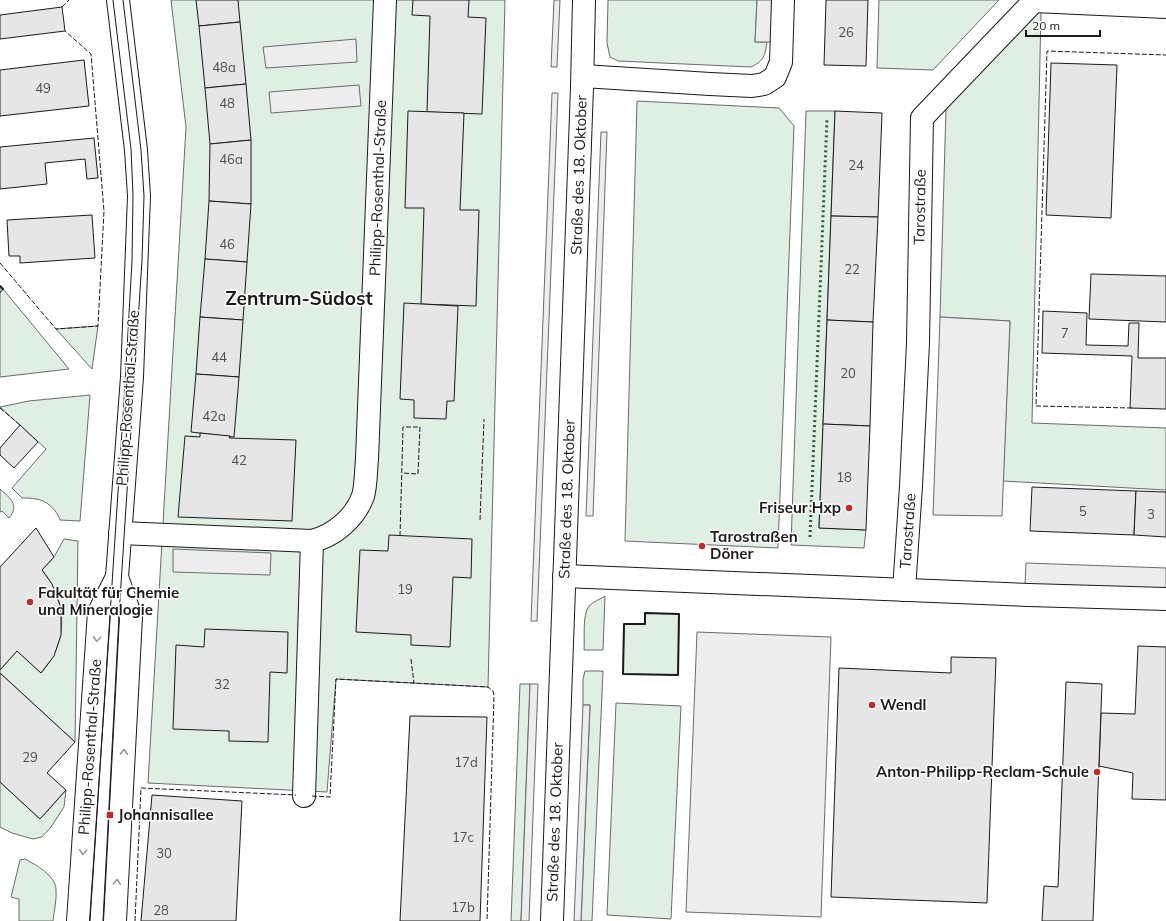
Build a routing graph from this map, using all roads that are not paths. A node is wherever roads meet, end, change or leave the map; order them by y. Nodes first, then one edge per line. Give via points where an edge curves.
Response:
1 (118, 0) edge
2 (385, 0) edge
3 (584, 0) edge
4 (783, 0) edge
5 (1166, 7) edge
6 (583, 76) junction
7 (120, 533) junction
8 (312, 541) junction
9 (117, 576) junction
10 (564, 576) junction
11 (904, 590) junction
12 (1166, 600) edge
13 (304, 796) dead end
14 (78, 921) edge
15 (115, 921) edge
16 (552, 921) edge

1 - 7 street, Philipp-Rosenthal-Straße via 139,196 132,377
2 - 8 street, Philipp-Rosenthal-Straße via 364,494 354,513 338,529 322,539
3 - 6 street, Straße des 18. Oktober
4 - 6 street, Straße des 18. Oktober via 781,62 775,77 764,84 752,86
5 - 11 street, Tarostraße via 1034,1 922,118 918,343
6 - 10 street, Straße des 18. Oktober
7 - 8 street, Philipp-Rosenthal-Straße
7 - 9 street, Philipp-Rosenthal-Straße
8 - 13 street
9 -> 14 street, Philipp-Rosenthal-Straße via 99,612
15 -> 9 street, Philipp-Rosenthal-Straße via 131,617
10 - 11 street, Tarostraße
10 - 16 street, Straße des 18. Oktober
11 - 12 street, Tarostraße

